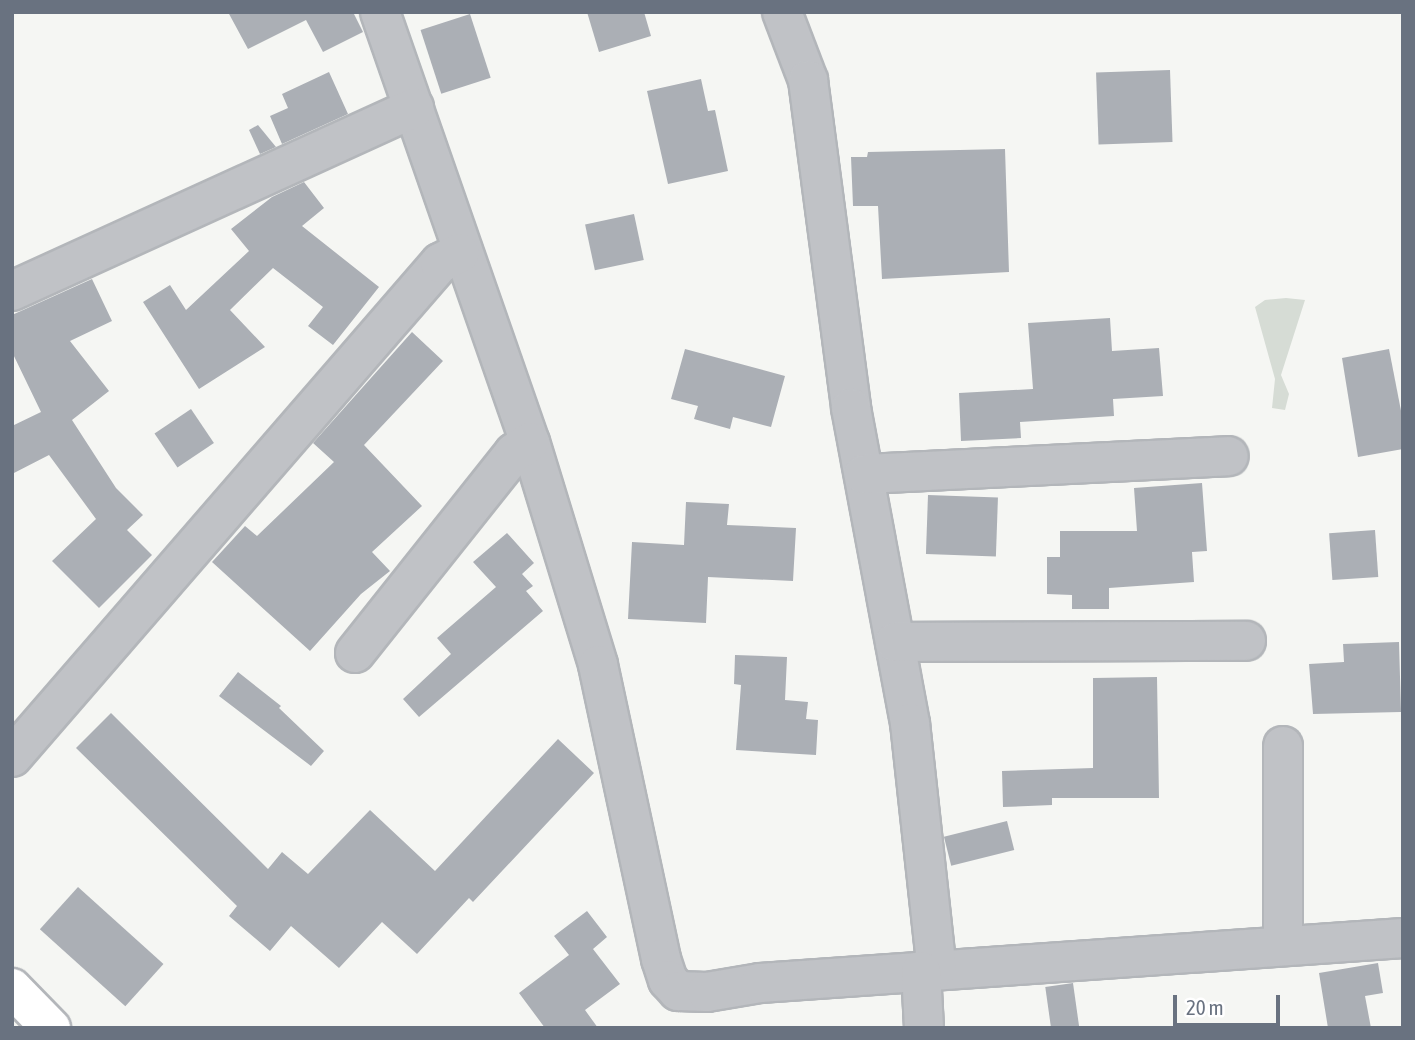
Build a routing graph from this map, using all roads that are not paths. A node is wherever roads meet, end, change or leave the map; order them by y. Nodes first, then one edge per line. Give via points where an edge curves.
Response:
1 (380, 12) edge
2 (782, 12) edge
3 (414, 108) junction
4 (460, 253) junction
5 (12, 291) edge
6 (530, 442) junction
7 (1229, 456) dead end
8 (864, 474) junction
9 (1246, 641) dead end
10 (895, 642) junction
11 (355, 653) dead end
12 (1283, 746) dead end
13 (12, 757) edge
14 (1403, 937) edge
15 (1283, 946) junction
16 (929, 970) junction
17 (12, 988) edge
18 (51, 1028) edge
19 (924, 1028) edge

1 - 3 street
2 - 8 street via 808,80
3 - 4 street
3 - 5 street
4 - 6 street
4 - 13 street via 440,263
6 - 11 street via 514,453
6 - 16 street via 598,665 668,980 678,991 707,992
7 - 8 street
8 - 10 street
9 - 10 street
10 - 16 street via 910,723
12 - 15 street
14 - 15 street
15 - 16 street
16 - 19 street
17 - 18 main road

